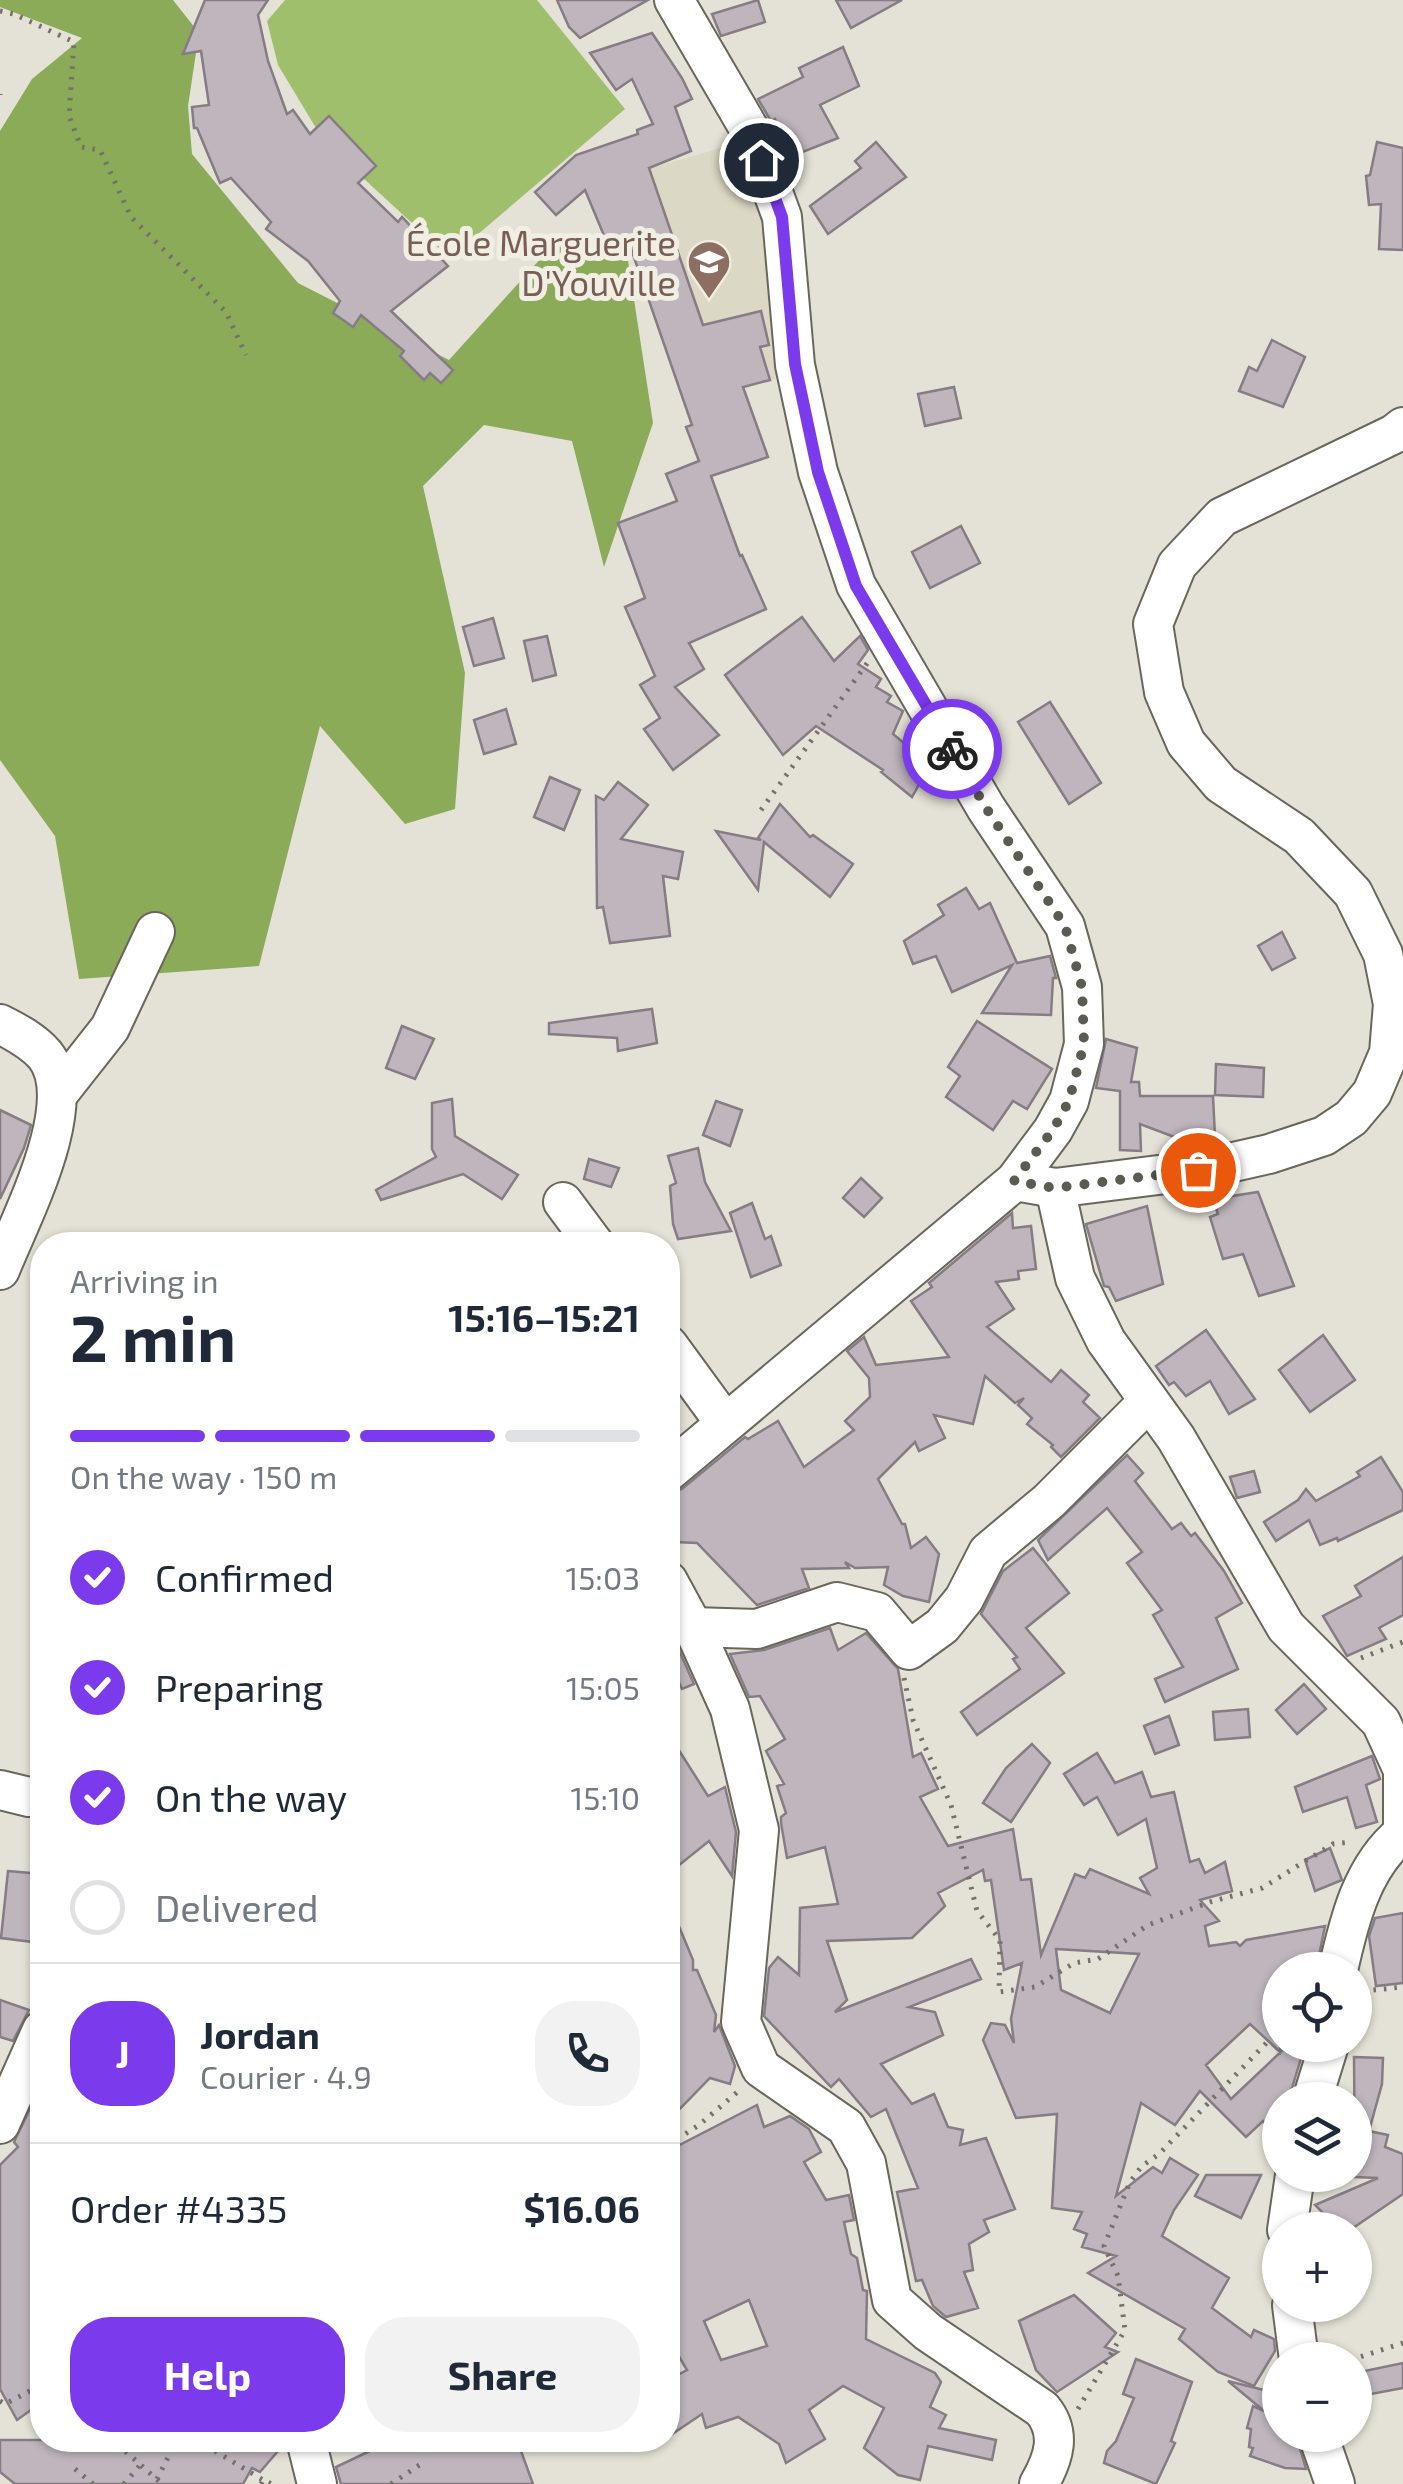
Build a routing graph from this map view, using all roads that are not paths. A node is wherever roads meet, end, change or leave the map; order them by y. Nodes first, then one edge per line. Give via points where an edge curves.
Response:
1 (674, 0) edge
2 (1403, 427) edge
3 (155, 932) dead end
4 (0, 1024) edge
5 (58, 1094) junction
6 (1014, 1181) junction
7 (1055, 1188) junction
8 (563, 1202) dead end
9 (585, 1232) edge
10 (0, 1270) edge
11 (680, 1361) edge
12 (1149, 1401) junction
13 (725, 1423) junction
14 (680, 1462) edge
15 (680, 1603) edge
16 (693, 1627) junction
17 (0, 1790) edge
18 (30, 1797) edge
19 (1403, 1833) edge
20 (1342, 1952) edge
21 (30, 2057) edge
22 (0, 2124) edge
23 (309, 2452) edge
24 (1324, 2452) edge
25 (317, 2484) edge
26 (1039, 2484) edge
27 (1335, 2484) edge

1 - 6 street via 750,132 782,217 795,364 818,472 856,586 986,808 1065,926 1082,987 1084,1044 1069,1101
2 - 7 street via 1222,516 1177,565 1153,624 1164,692 1186,743 1221,784 1299,836 1353,893 1382,954 1393,1004 1390,1052 1372,1093 1324,1136 1269,1154
3 - 5 street via 110,1028
4 - 5 street via 47,1057
5 - 10 street via 43,1162
6 - 7 street
6 - 13 street
7 - 12 street via 1075,1278 1106,1342
8 - 9 street
11 - 13 street
12 - 16 street via 988,1552 964,1600 909,1650 877,1612 837,1602 758,1629
12 - 19 street via 1286,1627 1381,1722 1403,1770
13 - 14 street
15 - 16 street
16 - 26 street via 730,1709 759,1830 741,2022 761,2068 846,2127 866,2163 892,2300 1054,2424 1055,2444
17 - 18 street
19 - 20 street via 1384,1849 1350,1914
21 - 22 street
23 - 25 street
24 - 27 street

